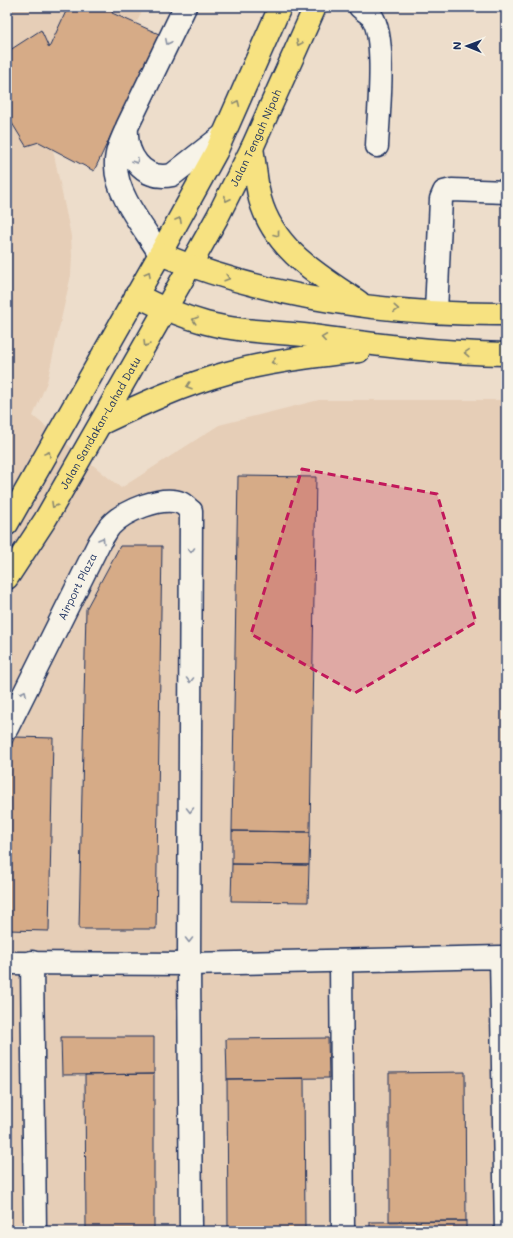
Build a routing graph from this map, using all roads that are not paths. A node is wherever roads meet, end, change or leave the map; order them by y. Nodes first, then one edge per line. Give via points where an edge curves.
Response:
1 (185, 7) edge
2 (280, 7) edge
3 (315, 7) edge
4 (360, 7) edge
5 (127, 127) junction
6 (222, 136) junction
7 (377, 146) dead end
8 (252, 148) junction
9 (506, 192) edge
10 (160, 254) junction
11 (190, 266) junction
12 (136, 295) junction
13 (363, 305) junction
14 (166, 310) junction
15 (436, 312) junction
16 (506, 314) edge
17 (396, 347) junction
18 (506, 354) edge
19 (102, 423) junction
20 (7, 524) edge
21 (7, 578) edge
22 (7, 728) edge
23 (32, 962) junction
24 (341, 962) junction
25 (7, 963) edge
26 (189, 964) junction
27 (35, 1231) edge
28 (191, 1231) edge
29 (343, 1231) edge
30 (506, 1231) edge

1 -> 5 street
6 -> 2 main road
3 -> 8 main road, Jalan Tengah Nipah
4 - 7 street via 372,17 378,34 380,54
5 -> 6 street via 126,138 129,148 139,166 147,173 164,177 172,175
5 - 10 street via 117,154 118,185
10 -> 6 main road
8 -> 11 main road, Jalan Tengah Nipah
8 -> 13 main road via 260,199 271,226 306,267
9 - 15 street via 444,192 441,199
10 - 11 main road
12 -> 10 main road
11 -> 13 main road via 285,293
11 - 14 main road, Jalan Sandakan-Lahad Datu
12 - 14 main road
20 -> 12 main road
13 -> 15 main road
17 -> 14 main road via 216,325
14 -> 19 main road, Jalan Sandakan-Lahad Datu
15 - 16 main road
18 -> 17 main road
17 -> 19 main road via 280,361 226,373 185,387
19 -> 21 main road, Jalan Sandakan-Lahad Datu via 45,520
22 -> 26 street, Airport Plaza via 100,541 111,525 128,512 148,504 181,503 191,511
23 - 25 street
23 - 26 street
23 - 27 street
24 - 26 street
24 - 29 street
24 - 30 street via 501,958
26 - 28 street

